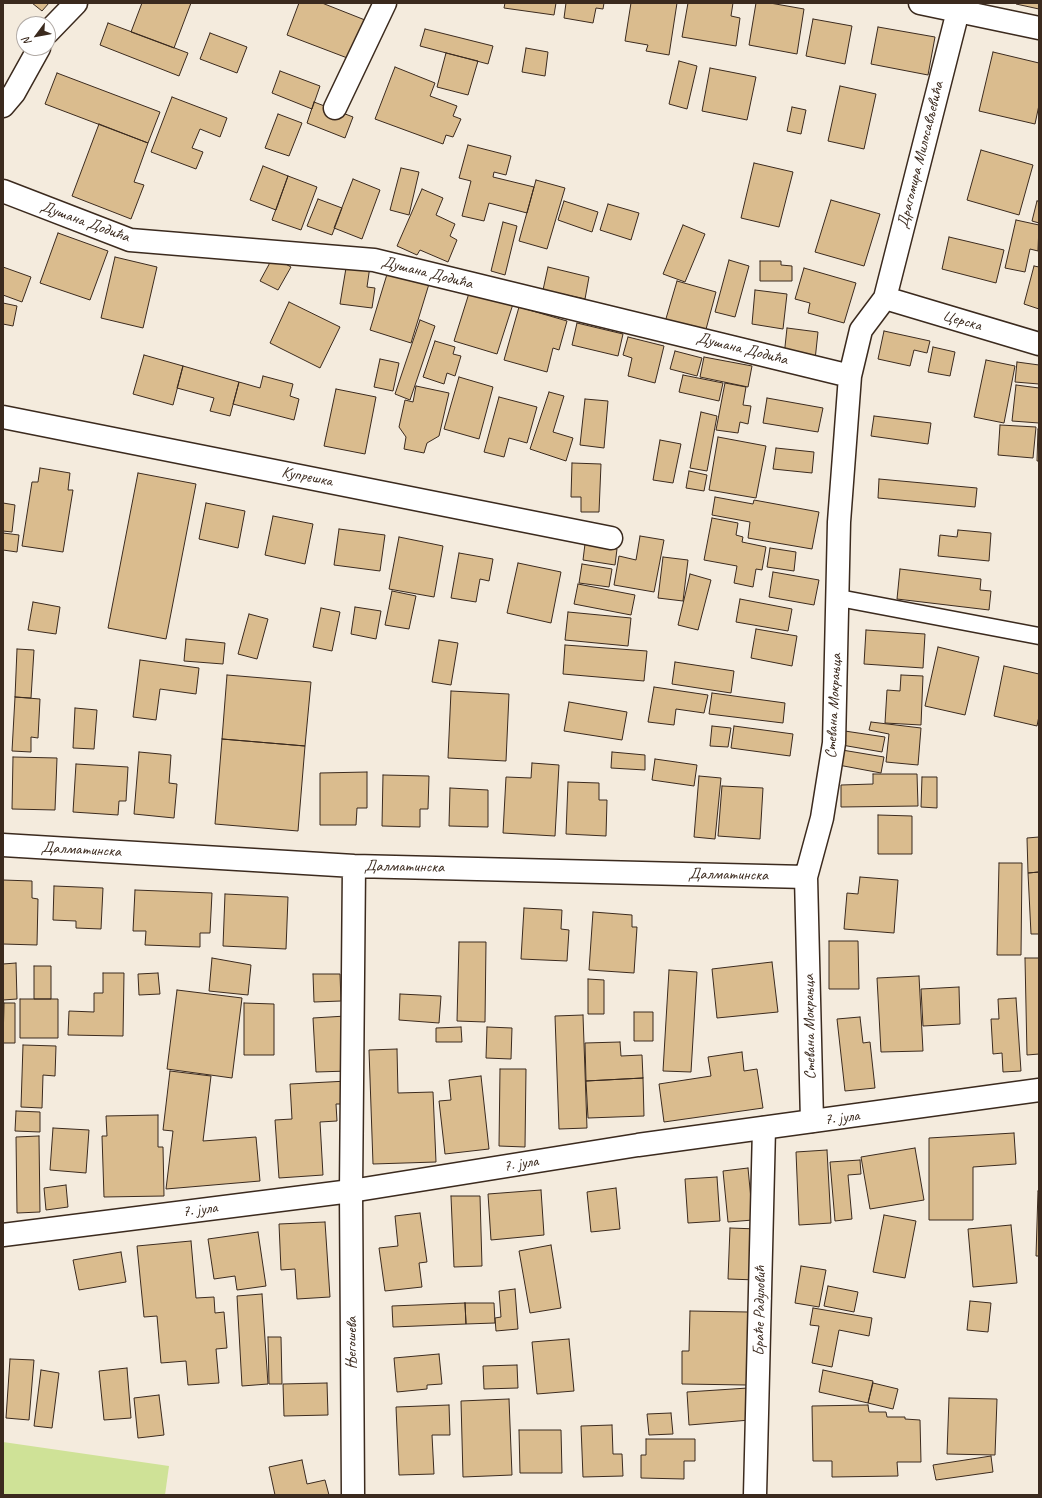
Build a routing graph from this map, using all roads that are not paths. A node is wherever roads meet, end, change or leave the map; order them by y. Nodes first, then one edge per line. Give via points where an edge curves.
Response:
1 (76, 3) edge
2 (385, 3) edge
3 (920, 3) edge
4 (958, 11) junction
5 (56, 24) edge
6 (1039, 28) edge
7 (35, 56) edge
8 (3, 106) edge
9 (335, 108) dead end
10 (3, 191) edge
11 (885, 298) junction
12 (1039, 344) edge
13 (850, 376) junction
14 (3, 417) edge
15 (611, 538) dead end
16 (839, 598) junction
17 (1039, 636) edge
18 (3, 845) edge
19 (354, 866) junction
20 (806, 877) junction
21 (1039, 1090) edge
22 (812, 1121) junction
23 (764, 1128) junction
24 (351, 1191) junction
25 (3, 1236) edge
26 (353, 1495) edge
27 (755, 1495) edge

1 - 5 street
2 - 9 street
3 - 4 street
4 - 6 street
4 - 11 street, Драгомира Милосављевића
7 - 8 street via 14,93
10 - 13 street, Душана Додића via 130,240 374,260
11 - 12 street, Церска
11 - 13 street, Стевана Мокрањца via 861,330
13 - 16 street, Стевана Мокрањца via 839,522
14 - 15 street, Купрешка
16 - 17 lane
16 - 20 street, Стевана Мокрањца via 834,744 822,818
18 - 19 street, Далматинска
19 - 20 street, Далматинска
19 - 24 street, Његошева
20 - 22 street, Стевана Мокрањца
21 - 22 street, 7. јула
22 - 23 street, 7. јула
23 - 24 street, 7. јула via 638,1145
23 - 27 street, Браће Радуловић
24 - 25 street, 7. јула
24 - 26 street, Његошева

